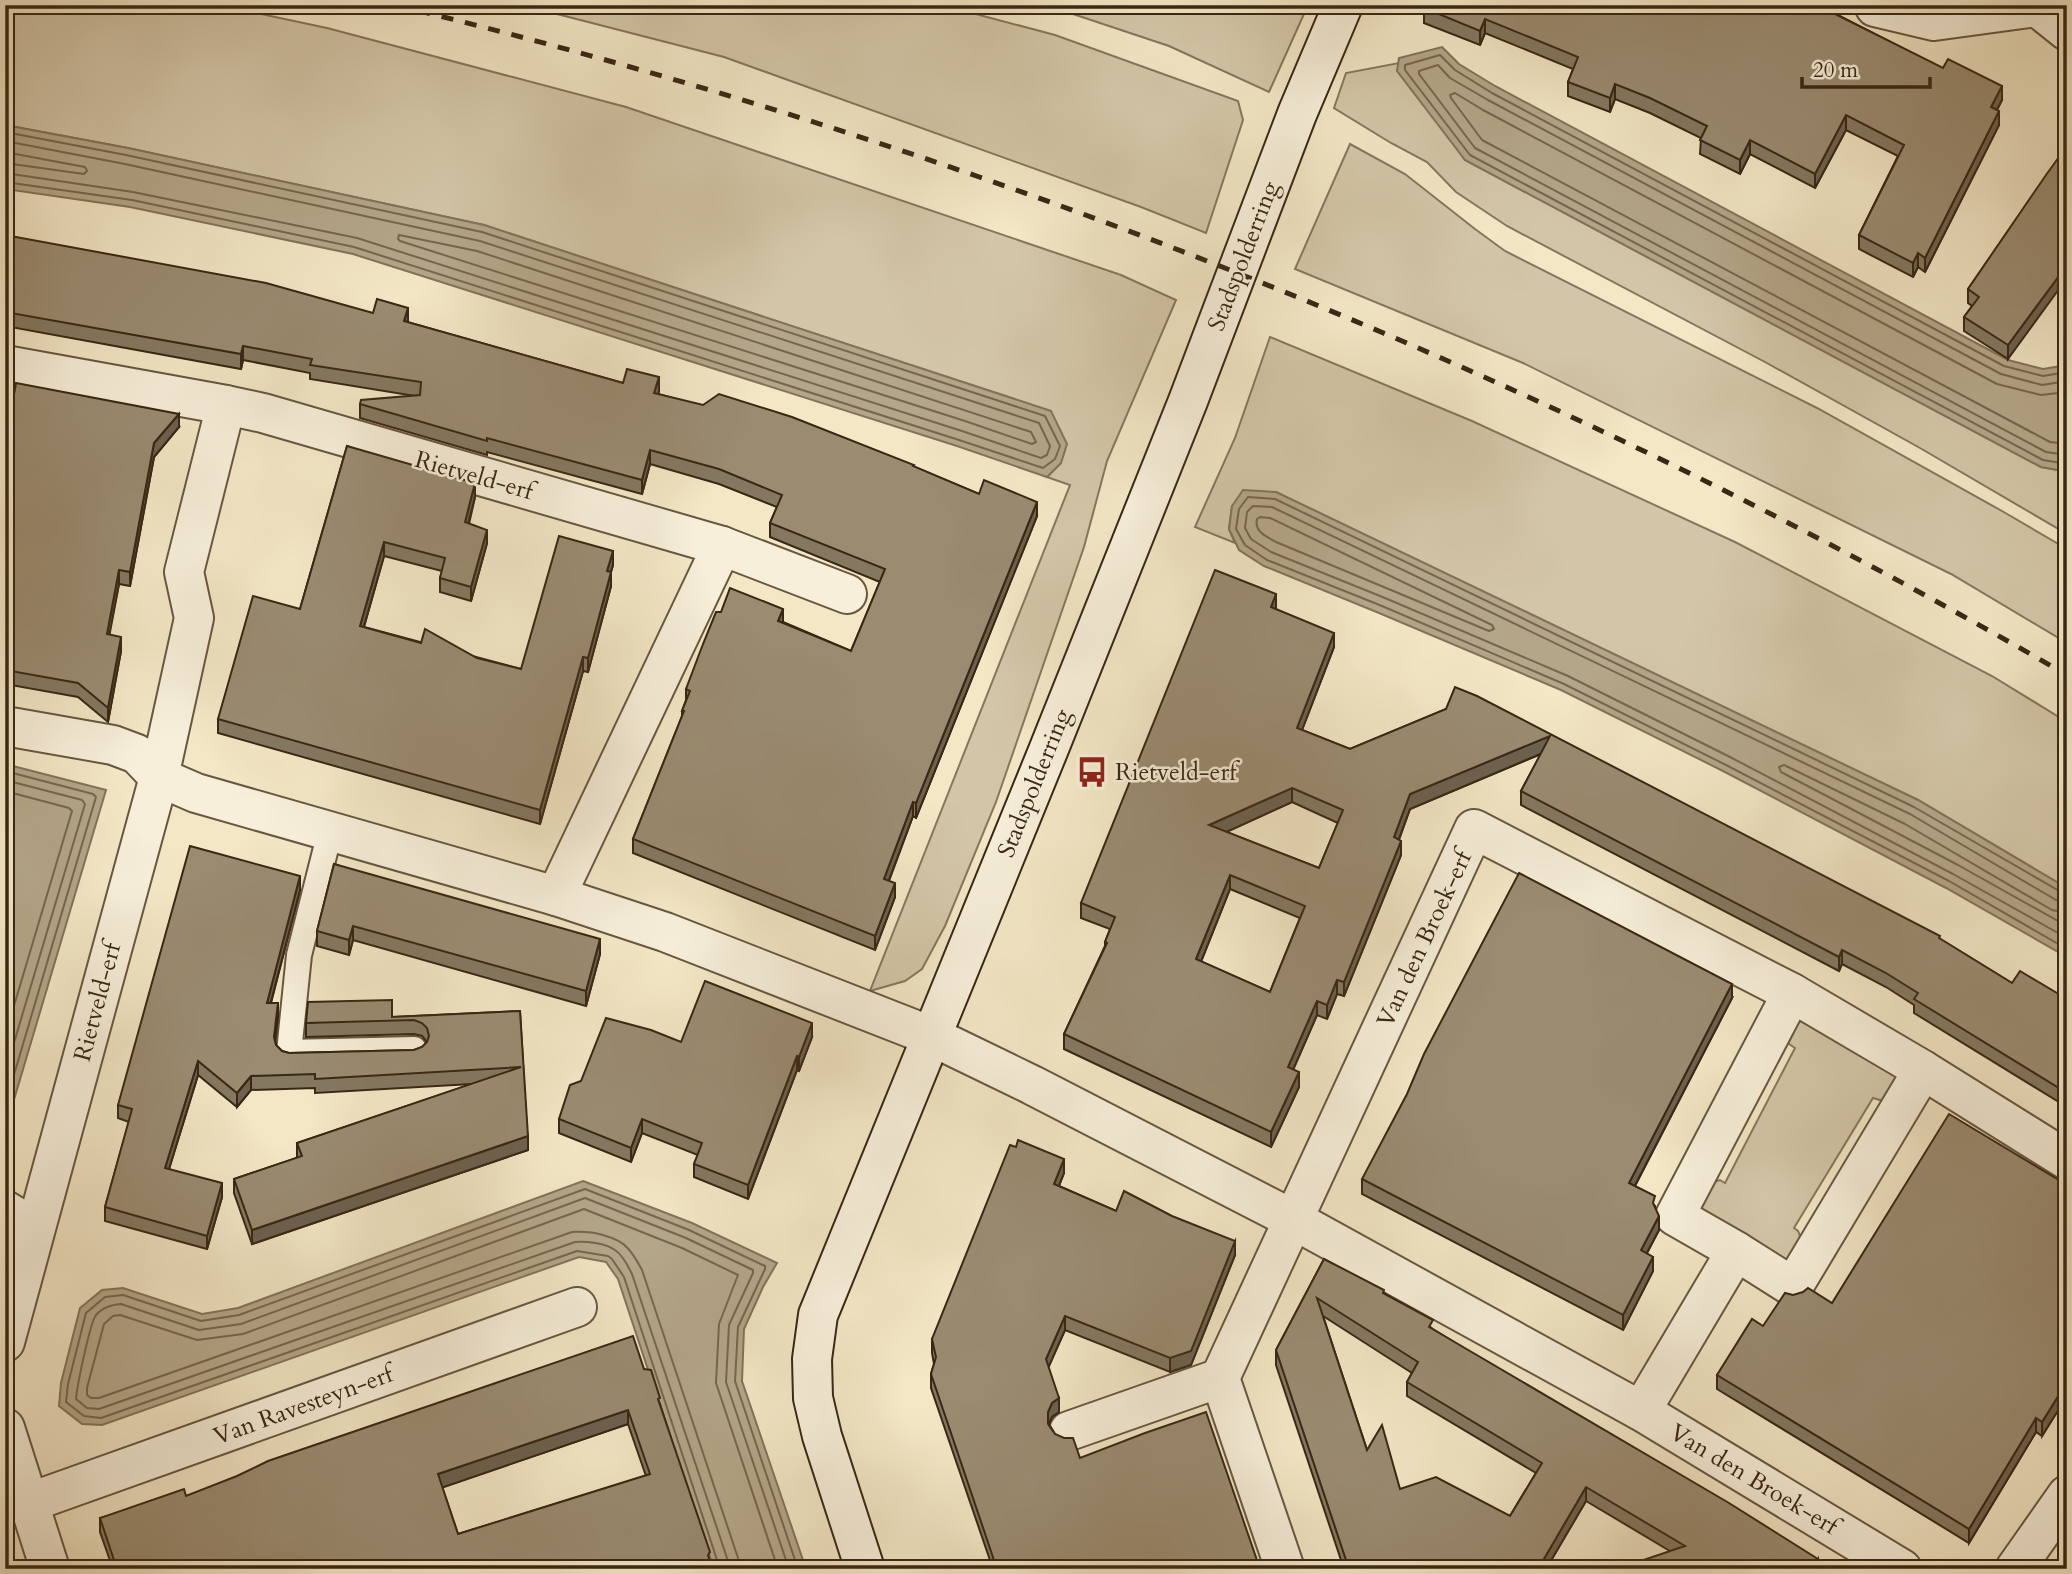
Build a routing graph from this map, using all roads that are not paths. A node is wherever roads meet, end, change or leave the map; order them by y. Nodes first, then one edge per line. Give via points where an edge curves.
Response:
1 (1343, 5) edge
2 (1874, 5) edge
3 (2067, 31) edge
4 (5, 365) edge
5 (226, 405) junction
6 (722, 546) junction
7 (847, 594) dead end
8 (5, 726) edge
9 (159, 777) junction
10 (330, 832) junction
11 (556, 896) junction
12 (1792, 993) junction
13 (931, 1036) junction
14 (414, 1049) edge
15 (1923, 1070) junction
16 (2067, 1160) edge
17 (20, 1219) edge
18 (1294, 1220) junction
19 (1736, 1251) junction
20 (577, 1307) dead end
21 (5, 1342) edge
22 (1220, 1378) junction
23 (1642, 1411) junction
24 (5, 1428) edge
25 (1069, 1431) dead end
26 (2067, 1495) edge
27 (28, 1503) junction
28 (50, 1569) edge
29 (865, 1569) edge
30 (1285, 1569) edge
31 (1902, 1569) edge
32 (2015, 1569) edge

1 - 13 street, Stadspolderring
2 - 3 street via 1934,21 2037,7
4 - 5 street, Rietveld-erf
5 - 6 street, Rietveld-erf
5 - 9 street, Rietveld-erf via 184,572 194,618
6 - 7 street, Rietveld-erf
6 - 11 street
8 - 9 street via 113,745 137,754
9 - 10 street via 196,793
9 - 17 street, Rietveld-erf
10 - 11 street
10 - 14 lane via 299,954 289,1052
11 - 13 street via 665,932
12 - 15 street, Van den Broek-erf
12 - 18 street, Van den Broek-erf via 1475,829
12 - 19 street via 1675,1216
13 - 18 street, Van den Broek-erf
13 - 29 street, Stadspolderring via 818,1315 812,1359 813,1398 822,1436
15 - 16 street, Van den Broek-erf
15 - 19 street via 1793,1287
17 - 21 street, Rietveld-erf
18 - 22 street, Van den Broek-erf
18 - 23 street, Van den Broek-erf
19 - 23 street, Van den Broek-erf
20 - 27 street, Van Ravesteyn-erf
22 - 25 street
22 - 30 street
23 - 31 street, Van den Broek-erf
24 - 27 street
26 - 32 street
27 - 28 street

